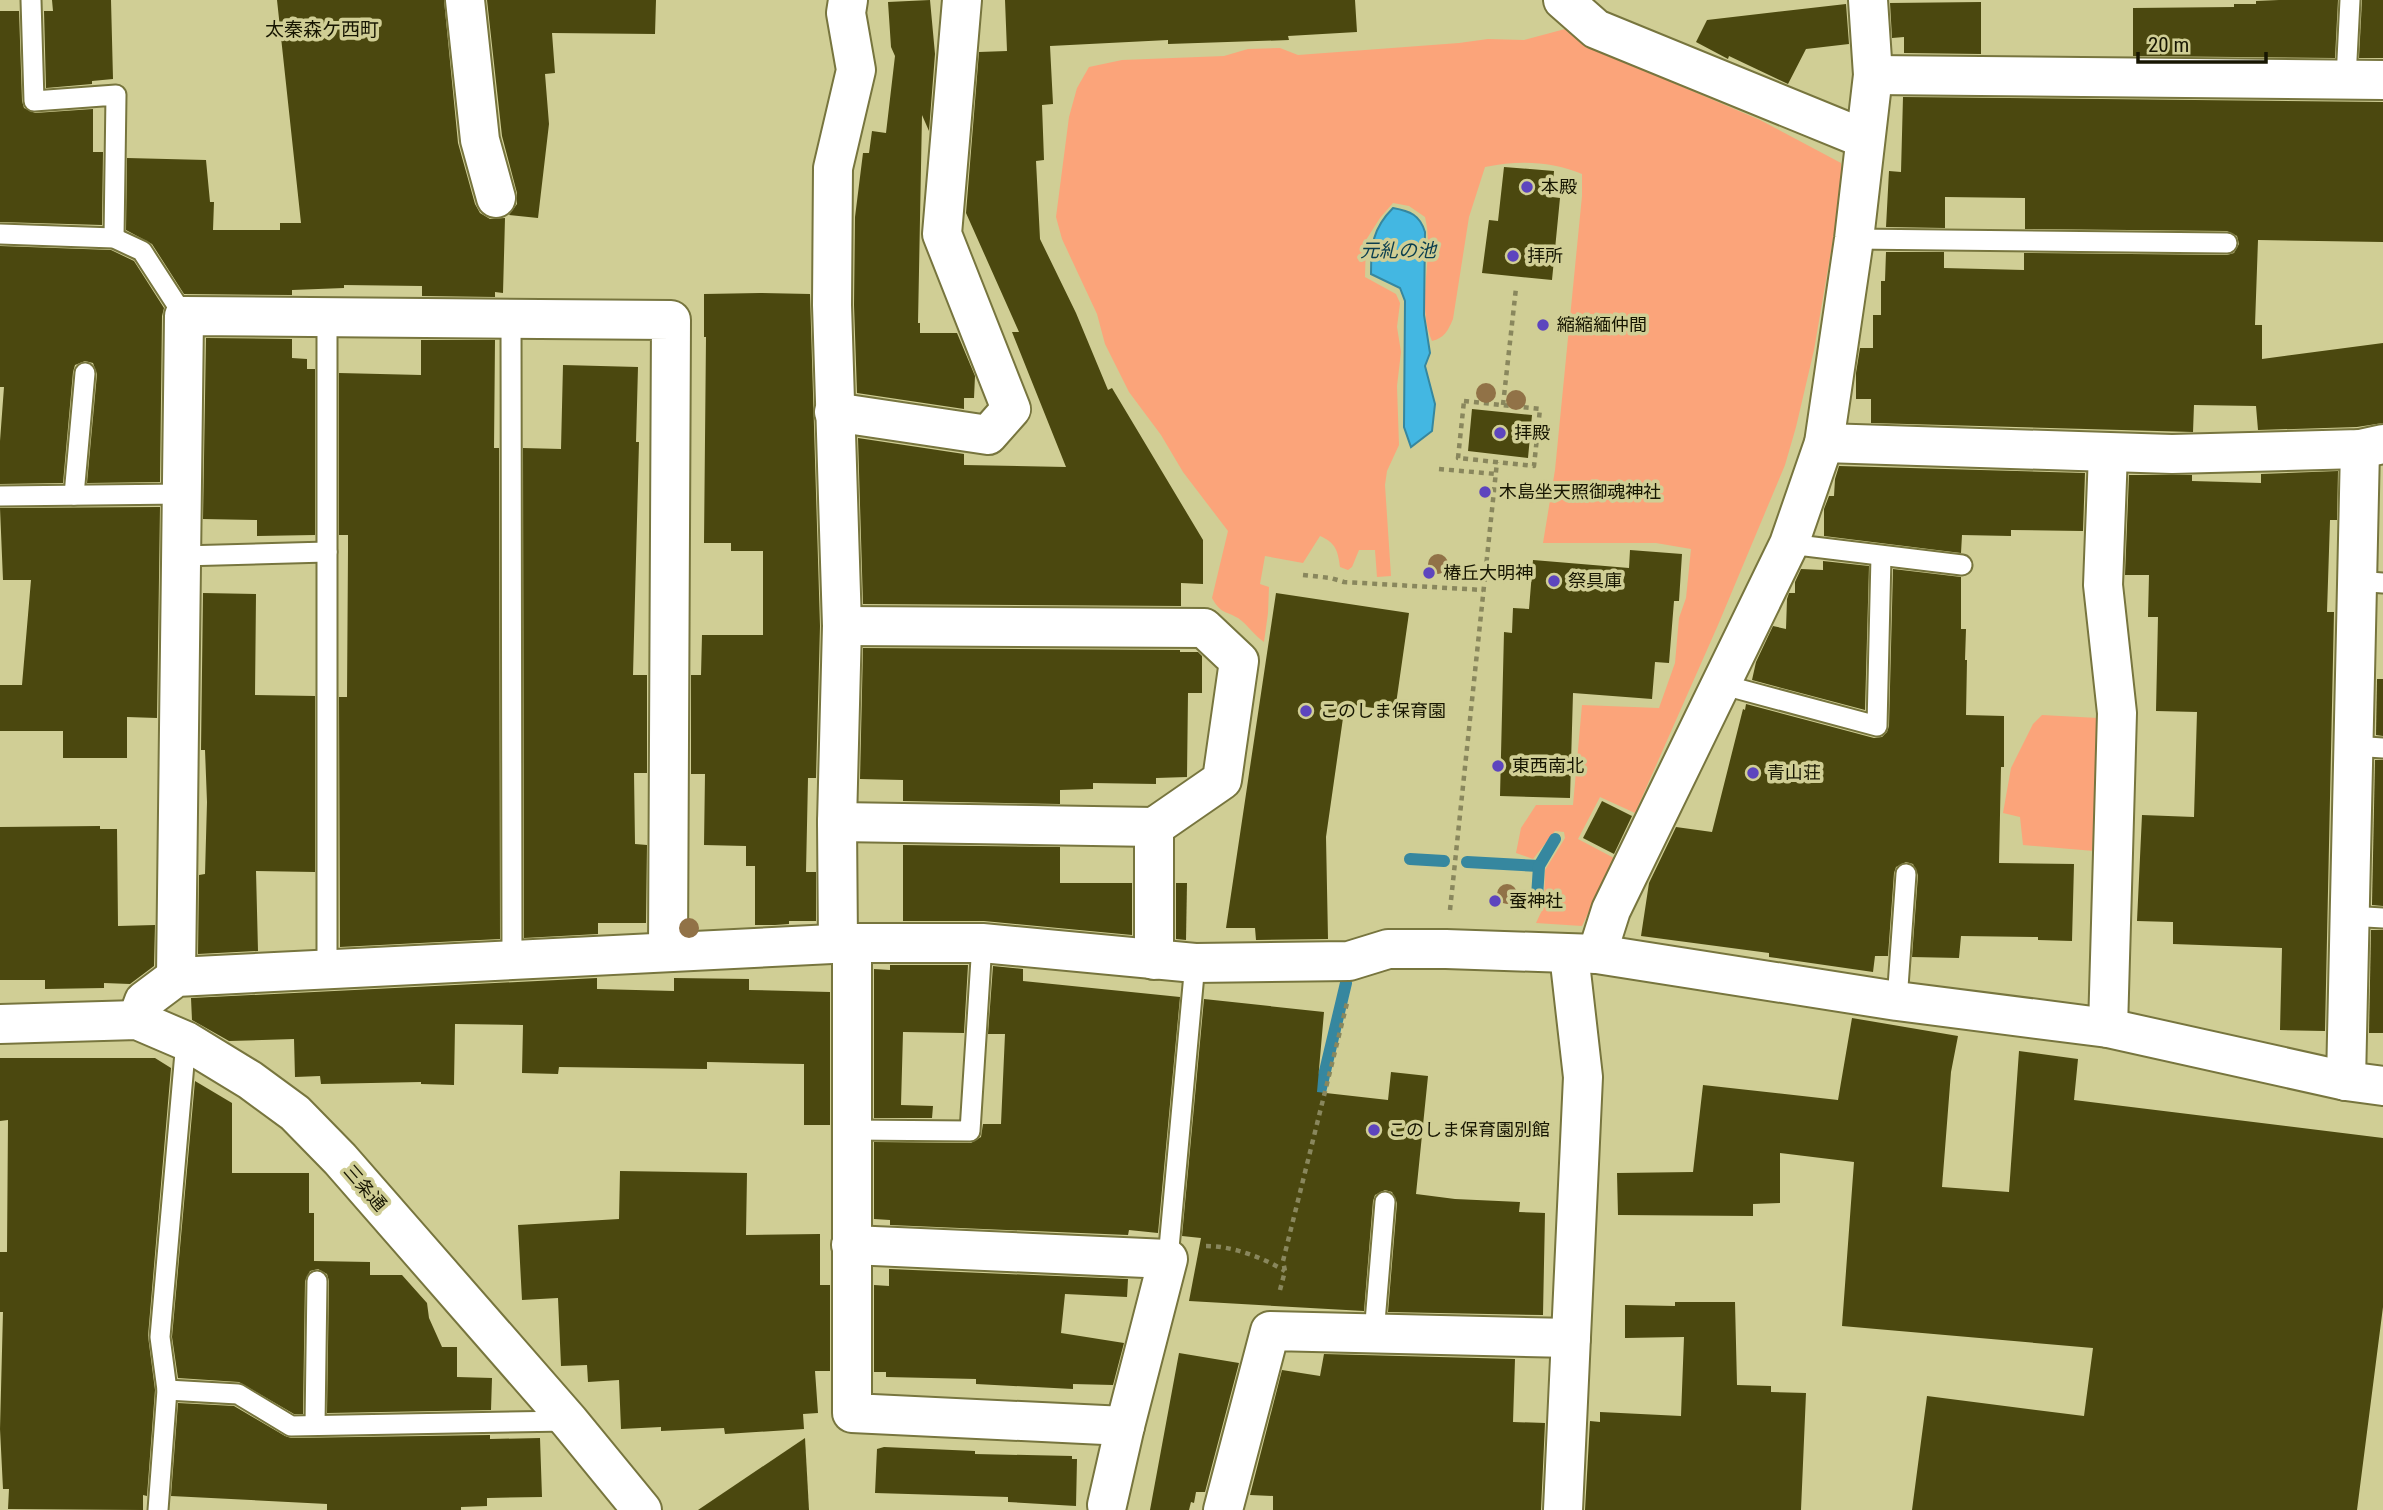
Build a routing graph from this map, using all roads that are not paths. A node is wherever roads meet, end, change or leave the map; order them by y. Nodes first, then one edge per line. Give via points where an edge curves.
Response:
1 (31, 0) edge
2 (465, 0) edge
3 (848, 0) edge
4 (962, 0) edge
5 (1563, 0) edge
6 (1868, 0) edge
7 (2350, 0) edge
8 (1873, 75) junction
9 (2365, 80) edge
10 (1865, 139) junction
11 (496, 198) dead end
12 (0, 234) edge
13 (114, 238) junction
14 (1853, 239) junction
15 (2227, 243) dead end
16 (184, 316) junction
17 (327, 317) junction
18 (512, 318) junction
19 (85, 373) dead end
20 (834, 412) junction
21 (1824, 443) junction
22 (2372, 447) edge
23 (2108, 453) junction
24 (183, 494) junction
25 (74, 495) junction
26 (0, 496) edge
27 (1789, 544) junction
28 (327, 552) junction
29 (182, 556) junction
30 (1881, 556) junction
31 (1962, 565) dead end
32 (2370, 582) edge
33 (842, 626) junction
34 (1720, 684) junction
35 (2368, 747) edge
36 (837, 822) junction
37 (1154, 827) junction
38 (1906, 874) dead end
39 (2366, 917) edge
40 (982, 943) junction
41 (845, 944) junction
42 (668, 952) junction
43 (1583, 954) junction
44 (512, 960) junction
45 (1154, 960) junction
46 (1195, 964) junction
47 (327, 969) junction
48 (176, 977) junction
49 (1897, 1001) junction
50 (137, 1020) junction
51 (0, 1024) edge
52 (2108, 1028) junction
53 (186, 1041) junction
54 (2346, 1082) junction
55 (2383, 1086) edge
56 (851, 1130) junction
57 (1385, 1202) dead end
58 (850, 1245) junction
59 (1169, 1253) junction
60 (317, 1282) dead end
61 (1374, 1334) junction
62 (1571, 1338) junction
63 (167, 1390) junction
64 (569, 1421) junction
65 (315, 1425) junction
66 (1125, 1426) junction
67 (1107, 1505) dead end
68 (158, 1510) edge
69 (642, 1510) edge
70 (1223, 1510) edge
71 (1563, 1510) edge

1 - 13 lane via 34,101 116,95
2 - 11 street via 480,140
3 - 20 street via 856,70 833,168
4 - 20 street via 942,234 1011,409 988,435
5 - 10 street via 1596,29
6 - 8 street
7 - 9 lane
8 - 9 street
8 - 10 street
10 - 14 street
12 - 13 lane
13 - 16 lane via 142,251
14 - 15 lane
14 - 21 street
16 - 17 street
16 - 24 street
17 - 18 street
17 - 28 lane
18 - 42 street via 671,320
18 - 44 lane
19 - 25 lane
20 - 33 street
21 - 23 street
21 - 27 street
22 - 23 street
22 - 32 street
23 - 52 street via 2103,585 2116,713
24 - 25 lane
24 - 29 street
25 - 26 lane
27 - 30 lane
27 - 34 street
28 - 29 lane
28 - 47 lane
29 - 48 street
30 - 31 lane
30 - 34 lane via 1877,726
32 - 35 street
33 - 36 street
33 - 37 street via 1204,628 1239,661 1222,780
34 - 43 street via 1611,910
35 - 39 street
36 - 37 street
36 - 41 street
37 - 45 street
38 - 49 lane
39 - 54 street
40 - 41 street
40 - 45 street
40 - 56 lane via 970,1131
41 - 42 street
41 - 56 street
42 - 44 street
43 - 46 street via 1388,949 1349,961
43 - 49 street
43 - 62 street via 1583,1077
44 - 47 street
45 - 46 street
46 - 59 lane
47 - 48 street
48 - 50 street via 144,1001
49 - 52 street
50 - 51 street, 三条通
50 - 53 street, 三条通
52 - 54 street
53 - 63 lane via 160,1337
53 - 64 street, 三条通 via 295,1113
54 - 55 street
56 - 58 street
57 - 61 lane
58 - 59 street
58 - 66 street via 852,1413
59 - 66 street
60 - 65 lane
61 - 62 street
61 - 70 street via 1270,1331
62 - 71 street
63 - 65 lane via 238,1394 291,1426
63 - 68 lane
64 - 65 lane
64 - 69 street, 三条通
66 - 67 street

